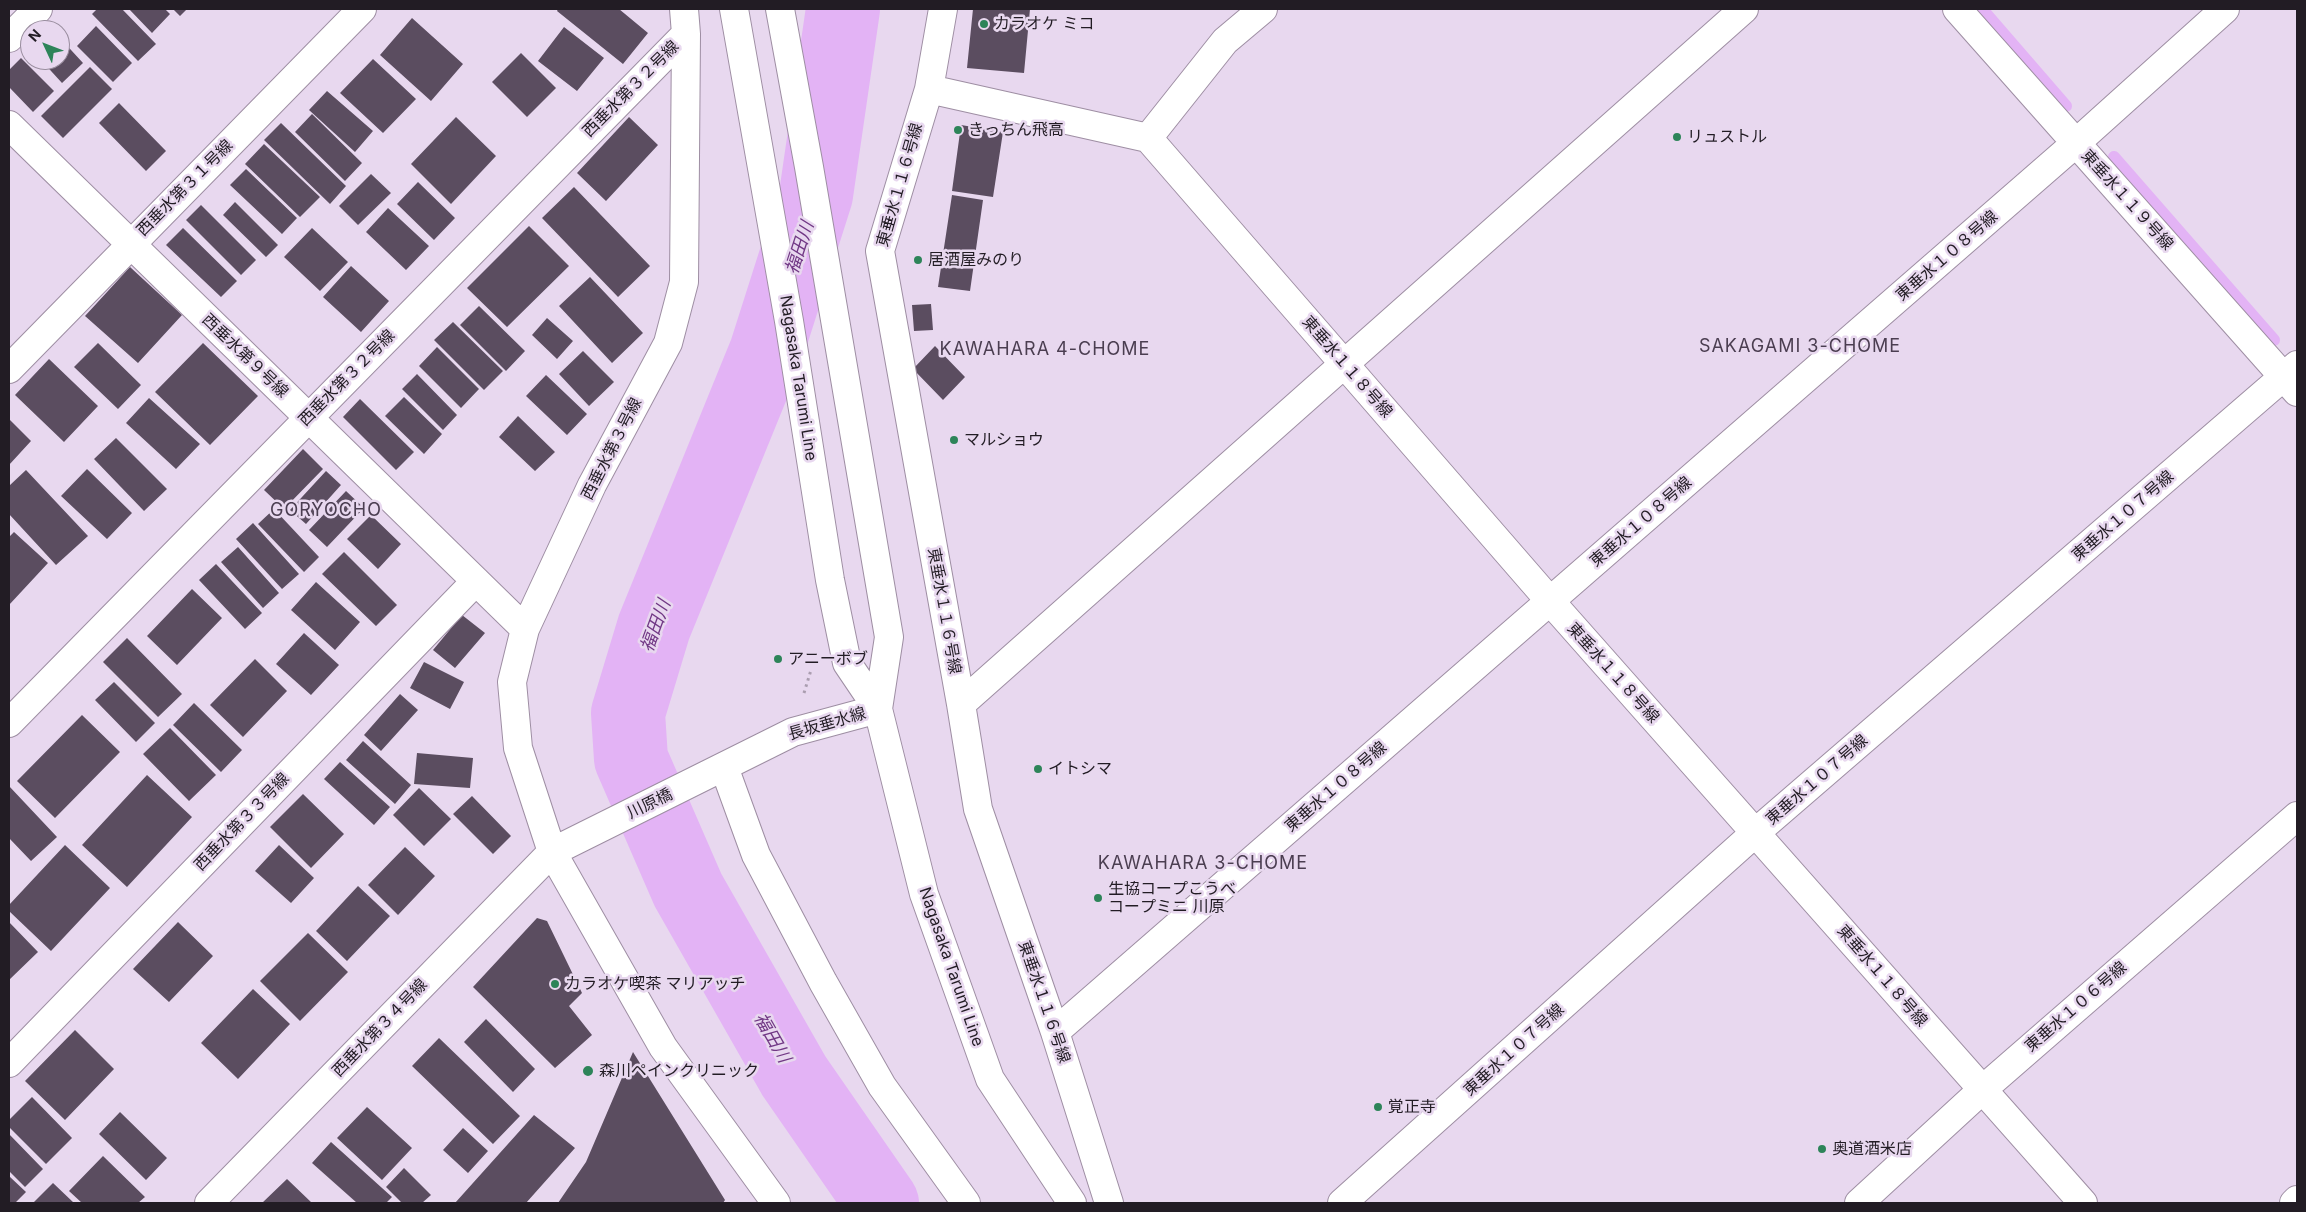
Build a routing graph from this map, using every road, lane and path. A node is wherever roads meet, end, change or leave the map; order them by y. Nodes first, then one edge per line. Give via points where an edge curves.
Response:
1 (38, 9) edge
2 (362, 9) edge
3 (734, 9) edge
4 (780, 9) edge
5 (943, 9) edge
6 (1263, 9) edge
7 (1744, 9) edge
8 (1957, 9) edge
9 (2225, 9) edge
10 (685, 21) edge
11 (9, 38) edge
12 (929, 89) junction
13 (9, 125) edge
14 (1148, 138) junction
15 (2076, 143) junction
16 (130, 244) junction
17 (1345, 364) junction
18 (9, 369) edge
19 (2293, 378) edge
20 (308, 418) junction
21 (476, 581) junction
22 (1550, 601) junction
23 (524, 629) junction
24 (962, 704) junction
25 (878, 710) junction
26 (9, 722) edge
27 (724, 767) junction
28 (2297, 816) edge
29 (1756, 833) junction
30 (552, 852) junction
31 (1055, 1032) junction
32 (9, 1063) edge
33 (1982, 1090) junction
34 (764, 1197) edge
35 (2297, 1200) edge
36 (209, 1203) edge
37 (966, 1203) edge
38 (1072, 1203) edge
39 (1109, 1203) edge
40 (1342, 1203) edge
41 (1859, 1203) edge
42 (2083, 1203) edge
43 (2294, 1203) edge

1 - 11 street
2 - 16 street, 西垂水第３１号線
3 - 25 street, Nagasaka Tarumi Line via 830,580 847,663
4 - 25 street, Nagasaka Tarumi Line via 889,637
5 - 12 street, 東垂水１１６号線
6 - 14 street via 1225,41
7 - 17 street
8 - 15 street, 東垂水１１９号線
9 - 15 street, 東垂水１０８号線
10 - 20 street, 西垂水第３２号線
10 - 23 street, 西垂水第３号線 via 684,282 668,343 592,486
12 - 14 street
12 - 24 street, 東垂水１１６号線 via 880,251
13 - 16 street, 西垂水第９号線
14 - 17 street, 東垂水１１８号線
15 - 19 street, 東垂水１１９号線
15 - 22 street, 東垂水１０８号線
16 - 18 street, 西垂水第３１号線
16 - 20 street, 西垂水第９号線
17 - 22 street, 東垂水１１８号線
17 - 24 street
19 - 29 street, 東垂水１０７号線
20 - 21 street, 西垂水第９号線
20 - 26 street, 西垂水第３２号線
21 - 23 street, 西垂水第９号線
21 - 32 street, 西垂水第３３号線
22 - 29 street, 東垂水１１８号線
22 - 31 street, 東垂水１０８号線
23 - 30 street, 西垂水第３号線 via 512,682 518,748
24 - 31 street, 東垂水１１６号線 via 978,809
25 - 27 street, 長坂垂水線 via 793,732
25 - 38 street, Nagasaka Tarumi Line via 924,894 990,1079
27 - 30 street, 川原橋
27 - 37 street via 756,855 823,982 882,1086
28 - 33 street, 東垂水１０６号線
29 - 33 street, 東垂水１１８号線
29 - 40 street, 東垂水１０７号線
30 - 34 street, 西垂水第３号線 via 662,1046
30 - 36 street, 西垂水第３４号線
31 - 39 street, 東垂水１１６号線
33 - 41 street, 東垂水１０６号線
33 - 42 street, 東垂水１１８号線
35 - 43 street

